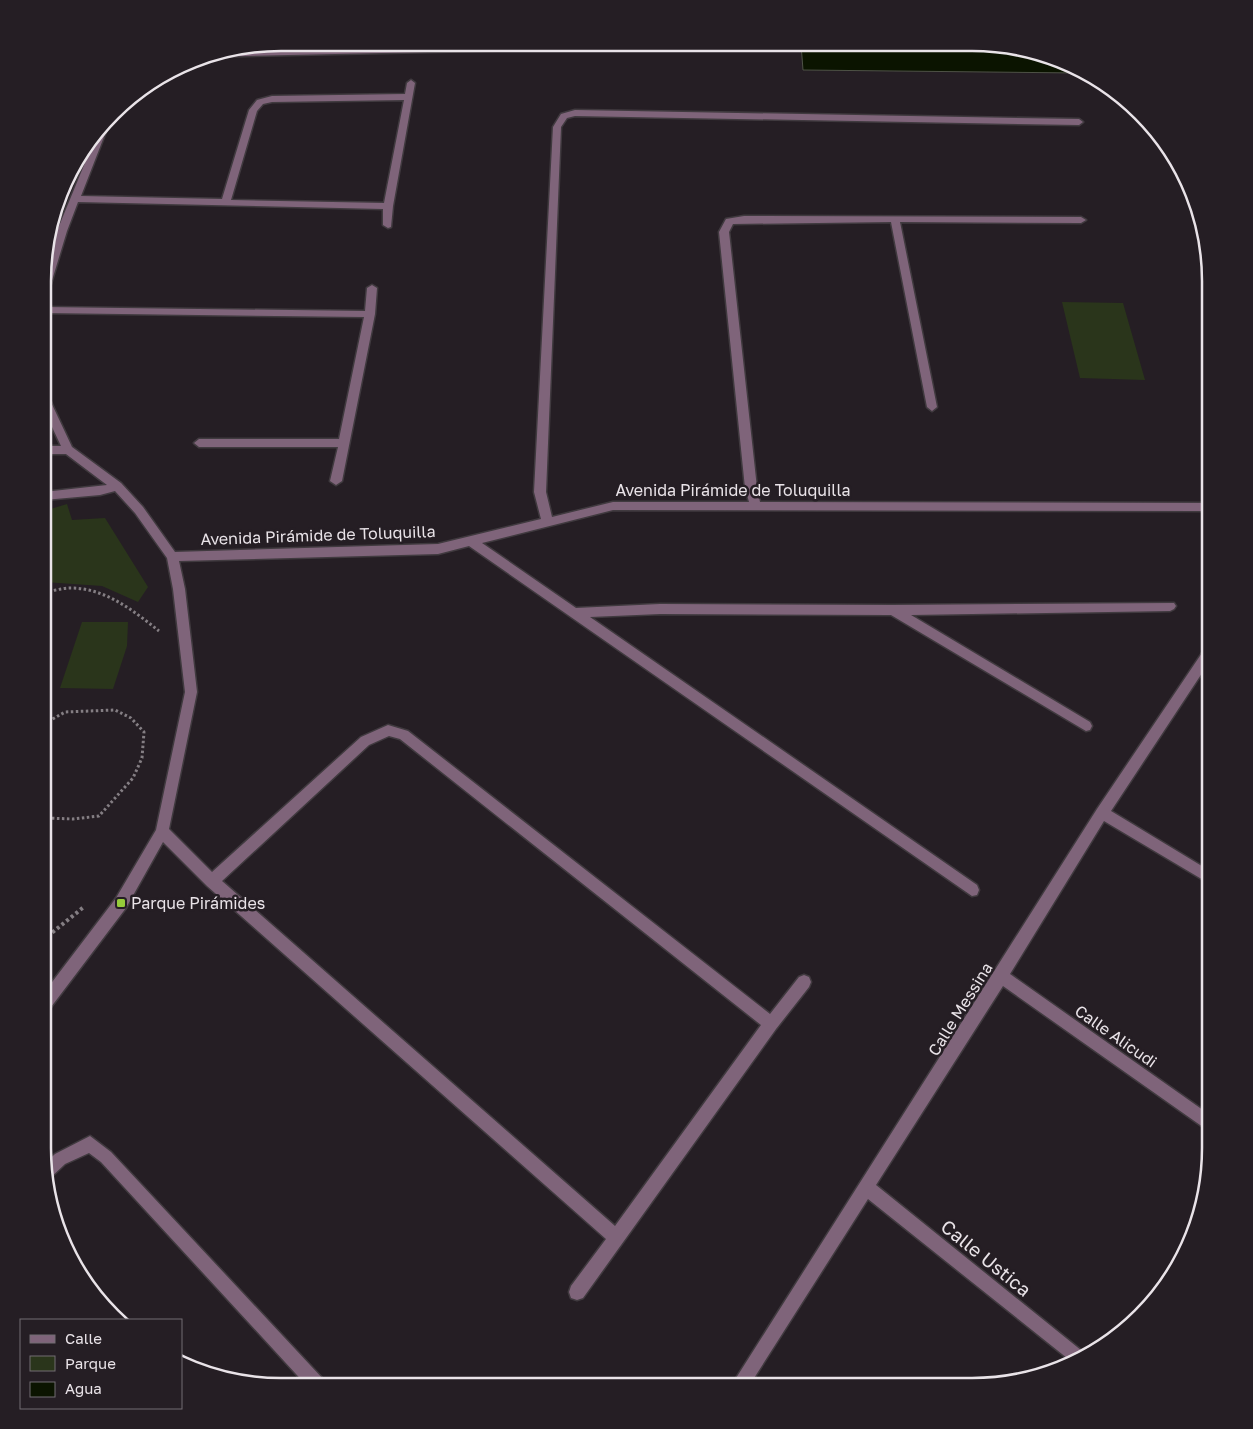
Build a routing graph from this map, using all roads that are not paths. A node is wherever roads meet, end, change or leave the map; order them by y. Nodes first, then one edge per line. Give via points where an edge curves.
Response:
1 (400, 51) edge
2 (241, 55) edge
3 (411, 83) dead end
4 (409, 97) junction
5 (1079, 122) dead end
6 (98, 142) edge
7 (74, 199) junction
8 (226, 202) junction
9 (388, 206) junction
10 (895, 219) junction
11 (1081, 220) dead end
12 (388, 225) dead end
13 (57, 231) edge
14 (62, 231) junction
15 (52, 261) edge
16 (372, 288) dead end
17 (51, 310) edge
18 (370, 314) junction
19 (932, 407) dead end
20 (51, 413) edge
21 (199, 443) dead end
22 (344, 443) junction
23 (51, 450) edge
24 (68, 450) junction
25 (336, 481) dead end
26 (117, 486) junction
27 (51, 496) edge
28 (755, 506) junction
29 (1202, 507) edge
30 (547, 521) junction
31 (471, 541) junction
32 (172, 557) junction
33 (1170, 606) dead end
34 (893, 610) junction
35 (575, 613) junction
36 (1202, 668) edge
37 (1086, 726) dead end
38 (1102, 813) junction
39 (162, 831) junction
40 (1202, 873) edge
41 (207, 877) junction
42 (972, 890) dead end
43 (1001, 976) junction
44 (804, 982) dead end
45 (51, 996) edge
46 (771, 1024) junction
47 (1202, 1118) edge
48 (52, 1167) edge
49 (867, 1188) junction
50 (617, 1238) junction
51 (577, 1292) dead end
52 (1074, 1353) edge
53 (311, 1378) edge
54 (744, 1378) edge

1 - 2 street
3 - 4 street
4 - 8 street via 272,99 260,102 253,110
4 - 9 street
5 - 30 street via 574,113 564,116 557,127 540,492
6 - 7 street
7 - 8 street
7 - 14 street
8 - 9 street
9 - 12 street
10 - 11 street
10 - 19 street
10 - 28 street via 736,219 725,226
13 - 14 street
14 - 15 street
16 - 18 street
17 - 18 street
18 - 22 street
20 - 24 street
21 - 22 street
22 - 25 street
23 - 24 street
24 - 26 street
26 - 27 street via 100,492
26 - 32 street via 139,510
28 - 29 street, Avenida Pirámide de Toluquilla
28 - 30 street, Avenida Pirámide de Toluquilla via 613,506
30 - 31 street, Avenida Pirámide de Toluquilla
31 - 32 street, Avenida Pirámide de Toluquilla via 438,549
31 - 35 street
32 - 39 street via 191,692
33 - 34 street
34 - 35 street via 660,609
34 - 37 street
35 - 42 street
36 - 38 street, Calle Messina
38 - 40 street
38 - 43 street, Calle Messina
39 - 41 street
39 - 45 street via 121,904
41 - 46 street via 365,741 388,730 404,735
41 - 50 street
43 - 47 street, Calle Alicudi
43 - 49 street, Calle Messina
44 - 46 street
46 - 50 street
48 - 53 street via 60,1159 90,1144 106,1157
49 - 52 street, Calle Ustica
49 - 54 street, Calle Messina
50 - 51 street

